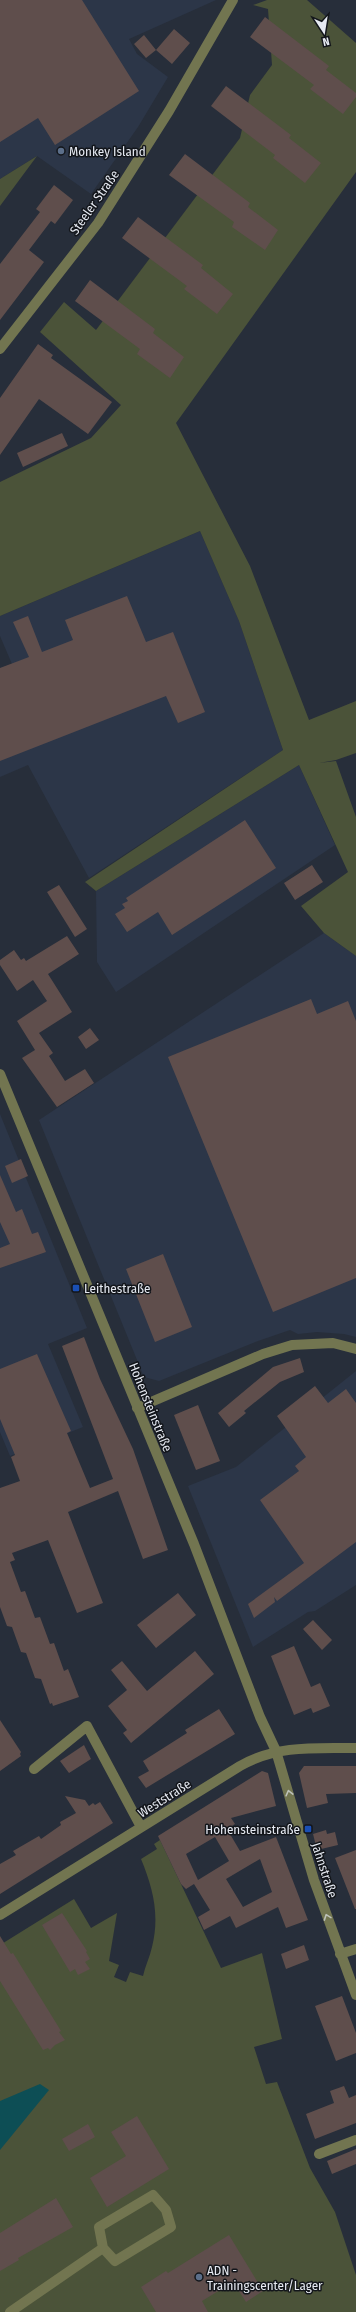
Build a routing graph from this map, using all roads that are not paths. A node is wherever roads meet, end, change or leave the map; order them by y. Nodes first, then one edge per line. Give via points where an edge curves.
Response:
1 (233, 0) edge
2 (0, 349) edge
3 (0, 1074) edge
4 (356, 1349) edge
5 (137, 1408) junction
6 (356, 1748) edge
7 (276, 1751) junction
8 (34, 1768) dead end
9 (141, 1827) junction
10 (0, 1915) edge
11 (356, 1949) edge
12 (340, 1954) junction
13 (356, 1995) edge
14 (356, 2140) edge
15 (319, 2154) dead end
16 (103, 2248) junction
17 (10, 2312) edge

1 - 2 street, Steeler Straße via 170,111 98,223
3 - 5 street, Hohensteinstraße
4 - 5 street via 333,1343 292,1345 257,1357
5 - 7 street, Hohensteinstraße via 194,1544 260,1717
6 - 7 street, Weststraße via 296,1748
7 - 9 street, Weststraße via 248,1761
12 -> 7 street, Jahnstraße via 314,1880
8 - 9 street via 88,1726
9 - 10 street, Weststraße
11 - 12 street
12 - 13 street, Jahnstraße
14 - 15 street
16 - 16 street via 116,2261 171,2227 166,2210 153,2195 98,2227
16 - 17 street

